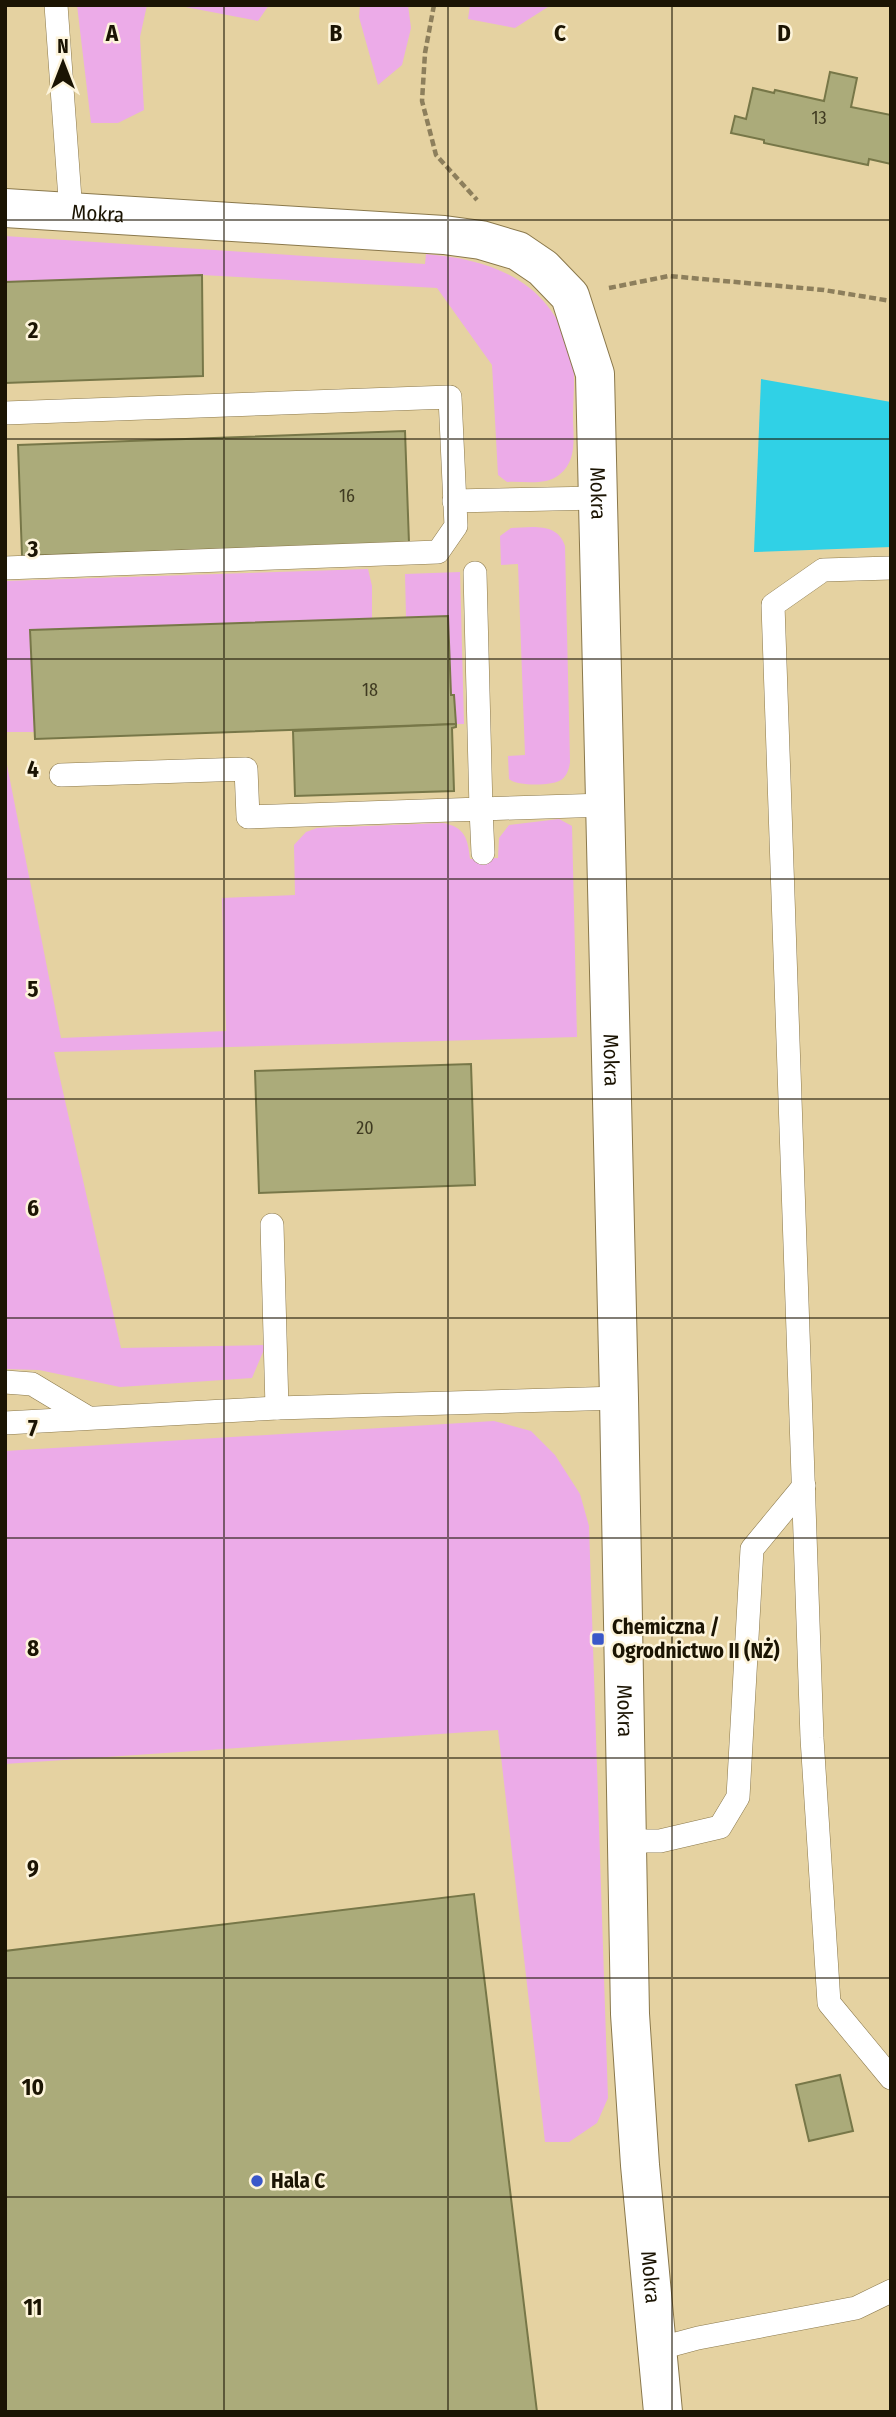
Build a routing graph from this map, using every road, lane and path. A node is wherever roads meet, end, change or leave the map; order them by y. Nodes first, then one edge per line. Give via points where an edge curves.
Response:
1 (56, 5) edge
2 (434, 5) edge
3 (480, 202) dead end
4 (5, 208) edge
5 (71, 214) junction
6 (570, 296) junction
7 (891, 301) edge
8 (5, 413) edge
9 (598, 498) junction
10 (454, 501) junction
11 (5, 568) edge
12 (891, 568) edge
13 (475, 573) dead end
14 (61, 775) dead end
15 (605, 804) junction
16 (481, 809) junction
17 (482, 853) dead end
18 (272, 1225) dead end
19 (5, 1382) edge
20 (619, 1398) junction
21 (277, 1408) junction
22 (87, 1417) junction
23 (5, 1423) edge
24 (804, 1486) junction
25 (626, 1840) junction
26 (891, 2078) edge
27 (891, 2291) edge
28 (657, 2349) junction
29 (663, 2412) edge

1 - 5 lane
2 - 3 path via 422,101 436,155
4 - 5 street, Mokra
5 - 6 street, Mokra via 444,234 481,240 518,251 543,268
6 - 7 path via 669,276
6 - 9 street, Mokra via 595,374
8 - 10 lane via 450,397
9 - 10 lane
9 - 15 street, Mokra
10 - 11 lane via 456,526 438,552
12 - 24 lane via 823,570 773,605
13 - 16 lane
14 - 16 lane via 246,769 248,817
15 - 16 lane
15 - 20 street, Mokra
16 - 17 lane
18 - 21 lane
19 - 22 lane via 32,1384
20 - 21 lane
20 - 25 street, Mokra
21 - 22 lane
22 - 23 lane
24 - 25 lane via 752,1549 738,1797 720,1826 660,1840
24 - 26 lane via 829,2003
25 - 28 street, Mokra via 631,2025
27 - 28 lane via 856,2308
28 - 29 street, Mokra

